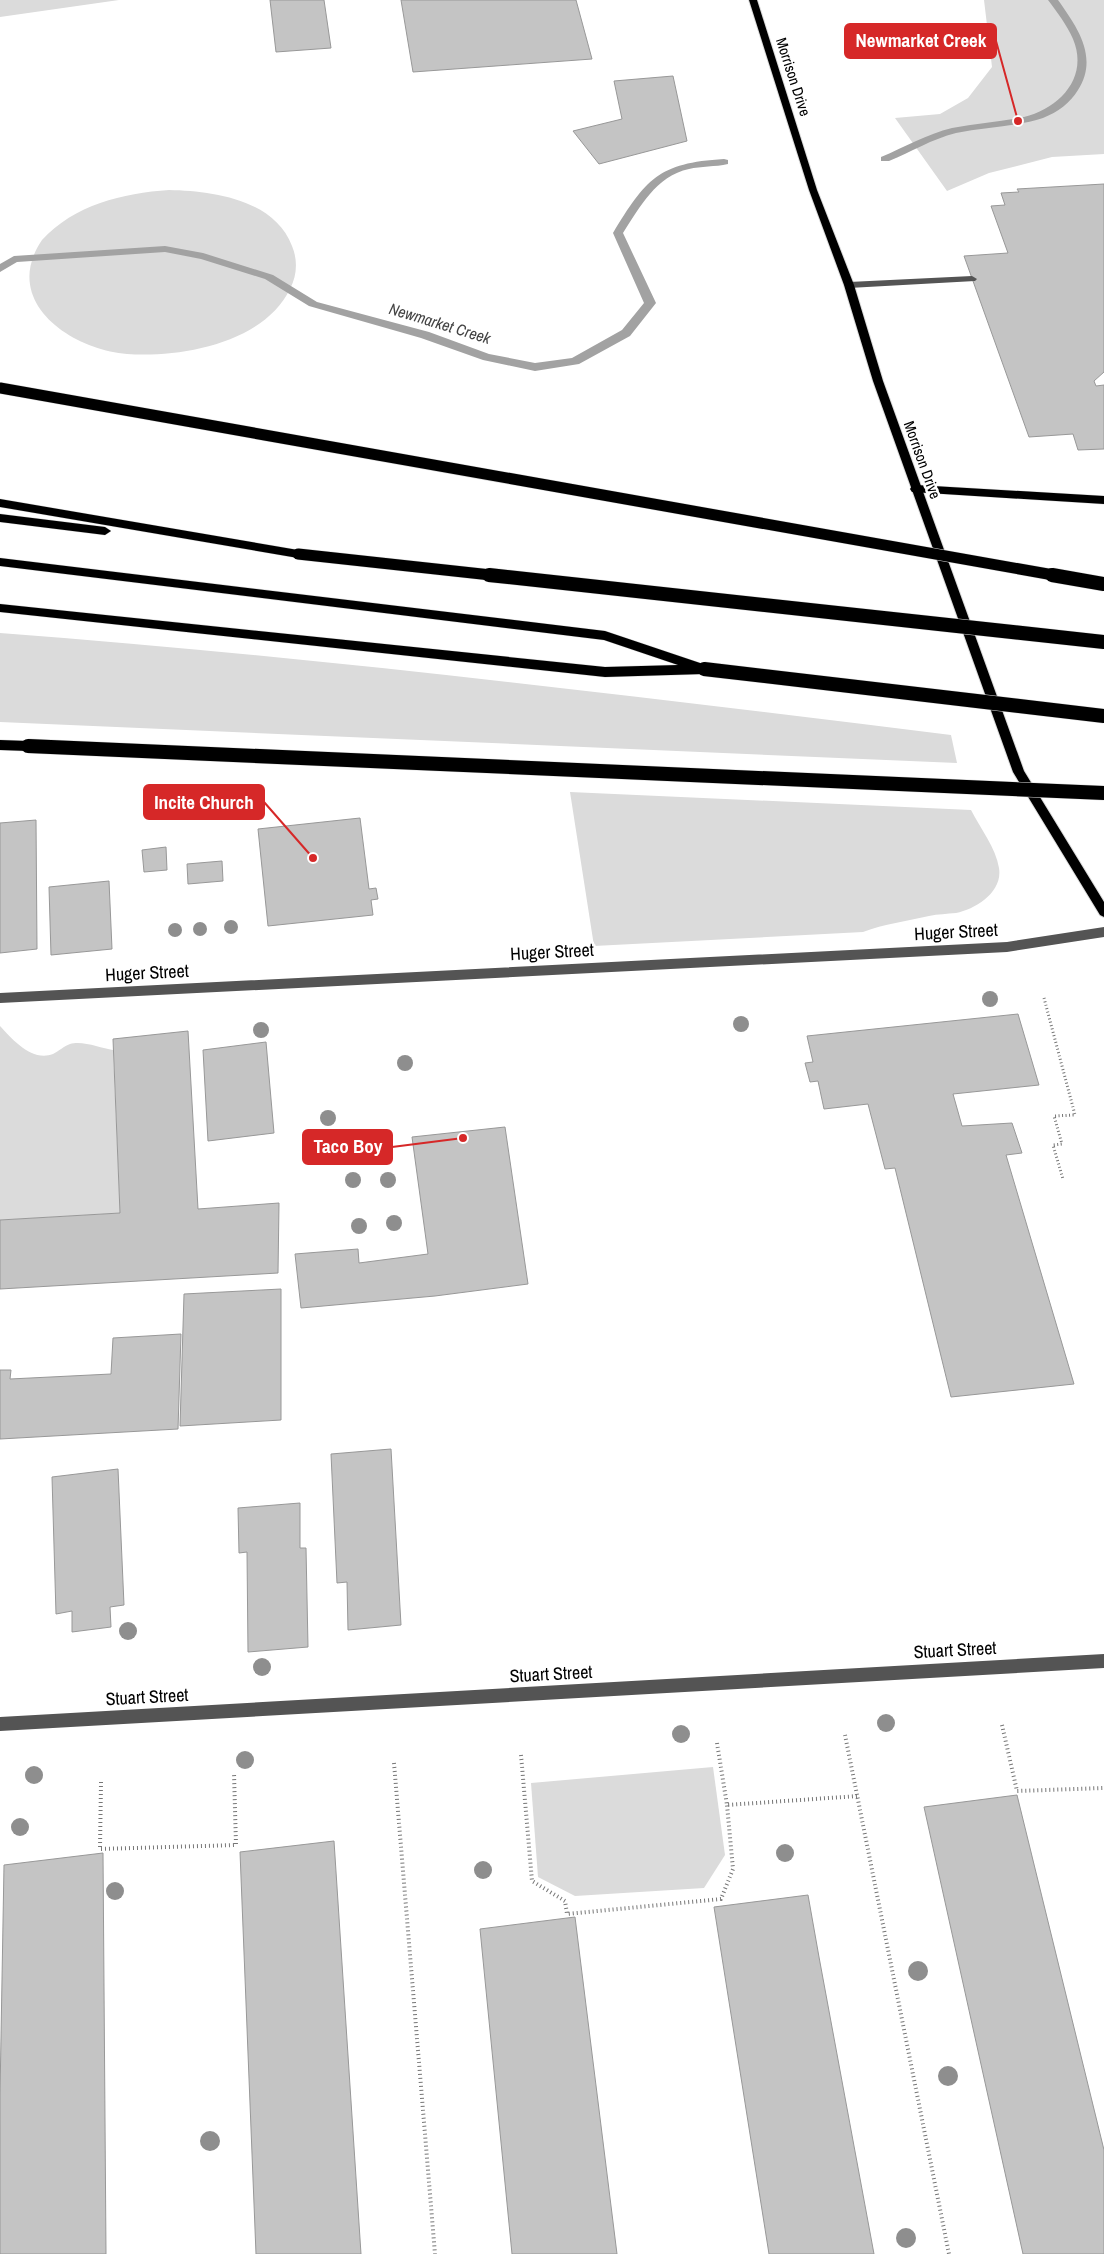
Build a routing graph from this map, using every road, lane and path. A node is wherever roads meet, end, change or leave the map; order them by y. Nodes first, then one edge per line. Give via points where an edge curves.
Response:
1 (753, 0) edge
2 (972, 279) dead end
3 (849, 285) junction
4 (0, 388) edge
5 (916, 489) junction
6 (1104, 500) edge
7 (0, 504) edge
8 (0, 518) edge
9 (298, 554) junction
10 (0, 562) edge
11 (1104, 584) edge
12 (0, 608) edge
13 (1104, 642) edge
14 (704, 669) junction
15 (1104, 716) edge
16 (0, 745) edge
17 (1104, 793) edge
18 (1104, 912) edge
19 (1104, 932) edge
20 (0, 998) edge
21 (1044, 998) dead end
22 (1063, 1179) dead end
23 (1104, 1661) edge
24 (0, 1724) edge
25 (1002, 1725) dead end
26 (845, 1734) dead end
27 (717, 1743) dead end
28 (521, 1755) dead end
29 (394, 1764) dead end
30 (234, 1773) dead end
31 (101, 1782) dead end
32 (1104, 1788) edge
33 (858, 1796) junction
34 (727, 1805) junction
35 (436, 2254) edge
36 (949, 2254) edge

1 - 3 main road, Morrison Drive via 814,190
2 - 3 street
3 - 5 main road, Morrison Drive
4 - 11 highway, bridge
5 - 6 highway
5 - 18 main road, Morrison Drive via 1019,772
7 - 9 highway
8 - 9 highway
9 - 13 highway, bridge
10 - 14 highway via 606,636
12 - 14 highway via 605,672
14 - 15 highway, bridge
16 - 17 highway, bridge
19 - 20 street, Huger Street via 1007,947
21 - 22 path via 1075,1115 1054,1116 1062,1144 1053,1145
23 - 24 street, Stuart Street
25 - 32 path via 1017,1791
26 - 33 path
27 - 34 path
28 - 34 path via 532,1881 565,1901 567,1914 721,1899 732,1869
29 - 35 path
30 - 31 path via 236,1845 100,1849
33 - 34 path
33 - 36 path

